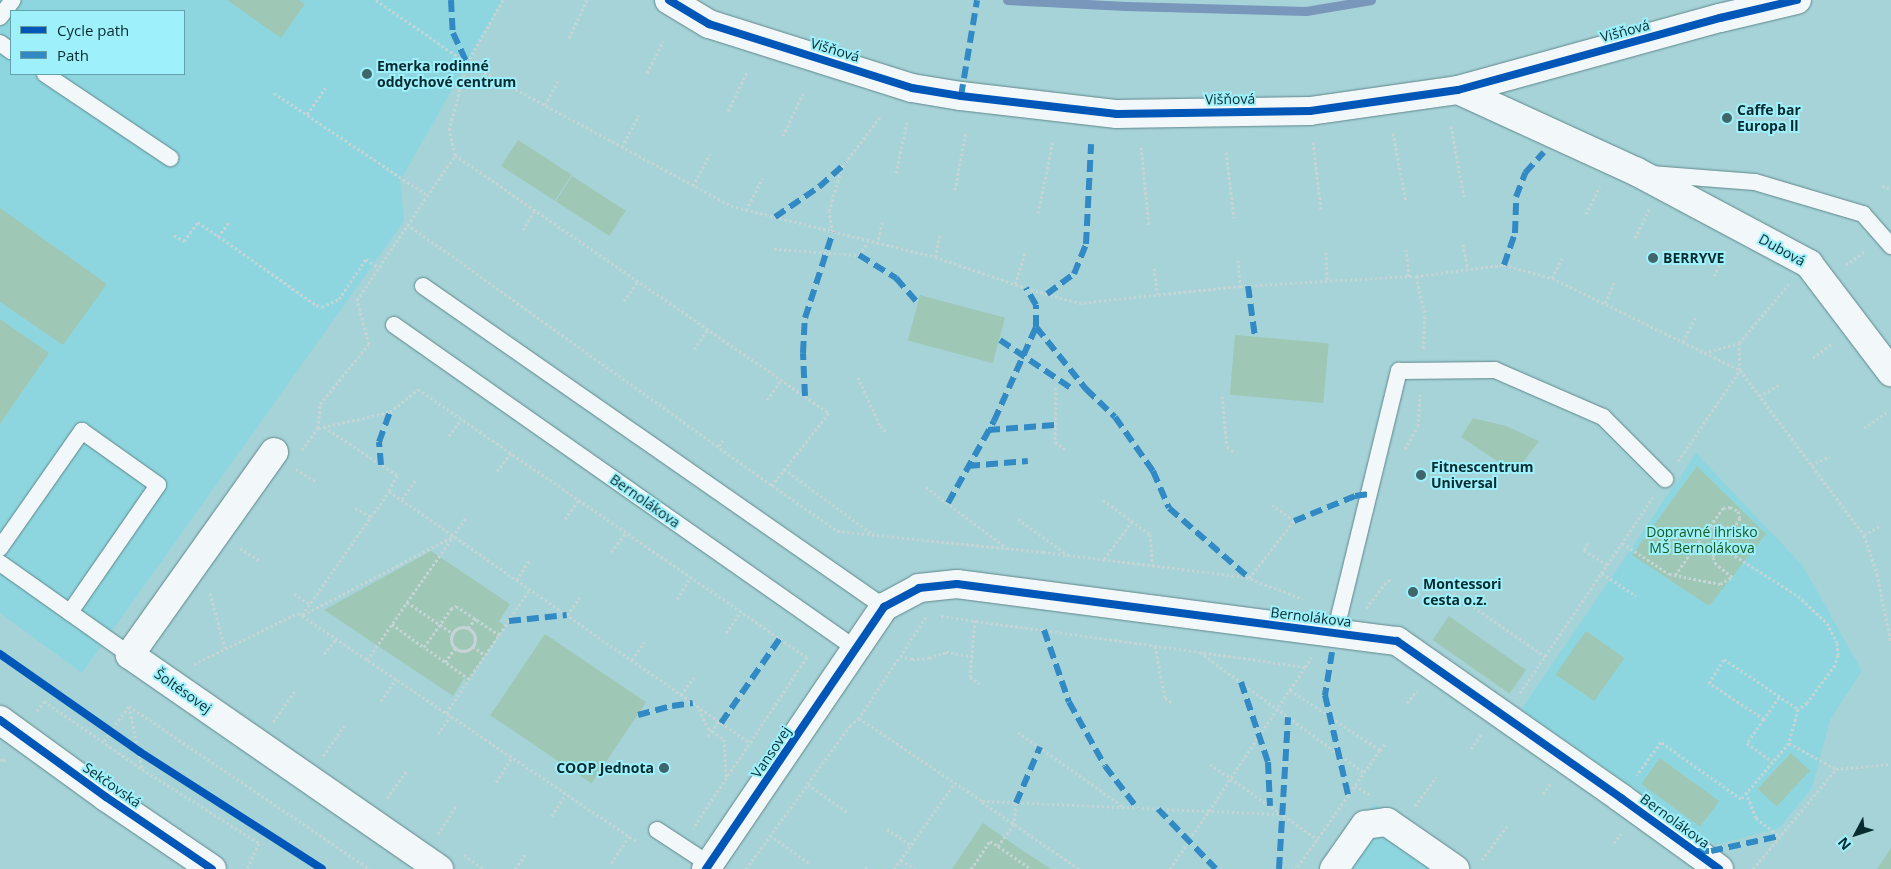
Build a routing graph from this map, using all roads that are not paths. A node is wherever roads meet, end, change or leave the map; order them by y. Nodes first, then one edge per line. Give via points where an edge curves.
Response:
1 (13, 0) edge
2 (669, 0) edge
3 (1797, 0) edge
4 (0, 17) edge
5 (46, 75) edge
6 (1458, 90) junction
7 (170, 158) dead end
8 (1637, 172) junction
9 (1887, 242) edge
10 (422, 286) dead end
11 (394, 325) dead end
12 (1891, 372) edge
13 (282, 459) road end
14 (1665, 480) road end
15 (0, 548) edge
16 (0, 563) edge
17 (884, 607) junction
18 (70, 612) junction
19 (1335, 633) junction
20 (856, 649) junction
21 (130, 655) junction
22 (0, 720) edge
23 (658, 830) dead end
24 (1468, 865) edge
25 (708, 867) edge
26 (212, 869) edge
27 (439, 869) edge
28 (1334, 869) edge
29 (1719, 869) edge

1 - 4 lane
2 - 6 street, Višňová via 709,24 912,88 1117,114 1310,111
3 - 6 street, Višňová
5 - 7 lane
6 - 8 street, Dubová
8 - 9 lane, Dubová via 1755,182 1863,214
8 - 12 street, Dubová via 1809,264
10 - 17 lane
11 - 20 lane, Bernolákova
13 - 21 street
14 - 19 lane, Bernolákova via 1603,417 1495,370 1399,371
15 - 18 lane via 82,431 158,485
16 - 18 lane
17 - 19 street, Bernolákova via 919,588 957,584
17 - 20 street, Bernolákova
18 - 21 lane
19 - 29 street, Bernolákova via 1397,641
20 - 25 street, Vansovej
21 - 27 street, Šoltésovej
22 - 26 street, Sekčovská via 106,798
23 - 25 lane
24 - 28 street via 1387,822 1364,825

